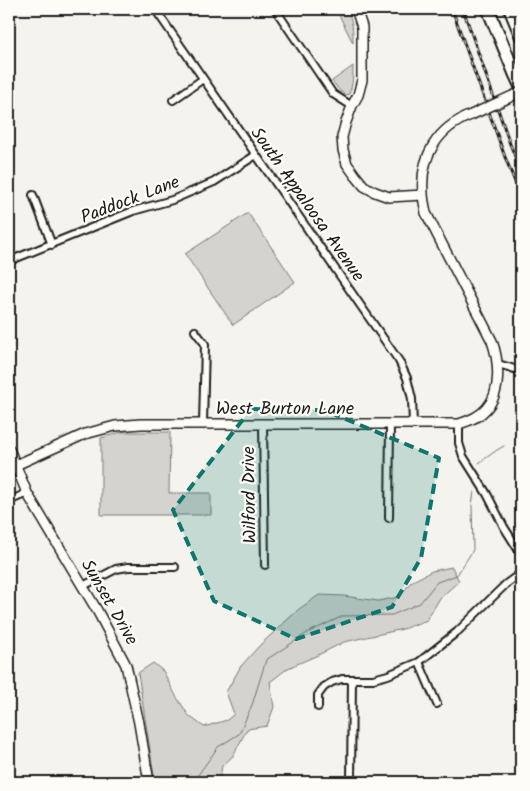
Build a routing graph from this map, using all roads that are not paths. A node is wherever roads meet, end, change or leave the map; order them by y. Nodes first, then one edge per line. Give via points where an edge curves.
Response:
1 (155, 9) edge
2 (275, 9) edge
3 (356, 9) edge
4 (488, 9) edge
5 (510, 9) edge
6 (521, 36) edge
7 (203, 79) junction
8 (521, 87) edge
9 (521, 92) edge
10 (173, 100) dead end
11 (352, 106) junction
12 (256, 155) junction
13 (33, 195) dead end
14 (422, 195) junction
15 (52, 245) junction
16 (9, 262) edge
17 (196, 331) dead end
18 (498, 364) junction
19 (521, 371) edge
20 (203, 424) junction
21 (263, 424) junction
22 (390, 424) junction
23 (413, 424) junction
24 (459, 424) junction
25 (9, 449) edge
26 (16, 465) junction
27 (27, 493) junction
28 (9, 501) edge
29 (389, 518) dead end
30 (521, 554) edge
31 (265, 565) dead end
32 (175, 567) dead end
33 (521, 573) edge
34 (83, 586) junction
35 (419, 662) junction
36 (352, 679) junction
37 (437, 704) dead end
38 (318, 707) dead end
39 (149, 782) edge
40 (351, 782) edge

1 - 7 street, South Appaloosa Avenue
2 - 11 street via 333,94
3 - 11 street via 362,27 362,80
4 - 8 highway
5 - 6 highway
7 - 10 street
7 - 12 street, South Appaloosa Avenue
9 - 14 street, bridge via 460,119 439,136 424,169
11 - 14 street via 342,137 347,164 354,176 364,186 389,197
12 - 15 street, Paddock Lane via 214,182
12 - 23 street, South Appaloosa Avenue via 399,362 412,399
13 - 15 street
14 - 18 street, West Burton Lane via 426,213 492,341
15 - 16 street, Paddock Lane
17 - 20 street via 204,344
18 - 19 street
18 - 24 street, West Burton Lane via 493,399 472,420
20 - 21 street, West Burton Lane
20 - 26 street, West Burton Lane via 114,426 85,434
21 - 22 street, West Burton Lane
21 - 31 street, Wilford Drive
22 - 23 street, West Burton Lane
22 - 29 street
23 - 24 street, West Burton Lane
24 - 30 street via 463,456
25 - 26 street, Sunset Drive
26 - 27 street, Sunset Drive
27 - 28 street
27 - 34 street, Sunset Drive
32 - 34 street via 116,569
33 - 35 street
34 - 39 street, Sunset Drive via 126,665
35 - 36 street via 373,679
35 - 37 street
36 - 38 street via 342,679 324,687 318,695
36 - 40 street

